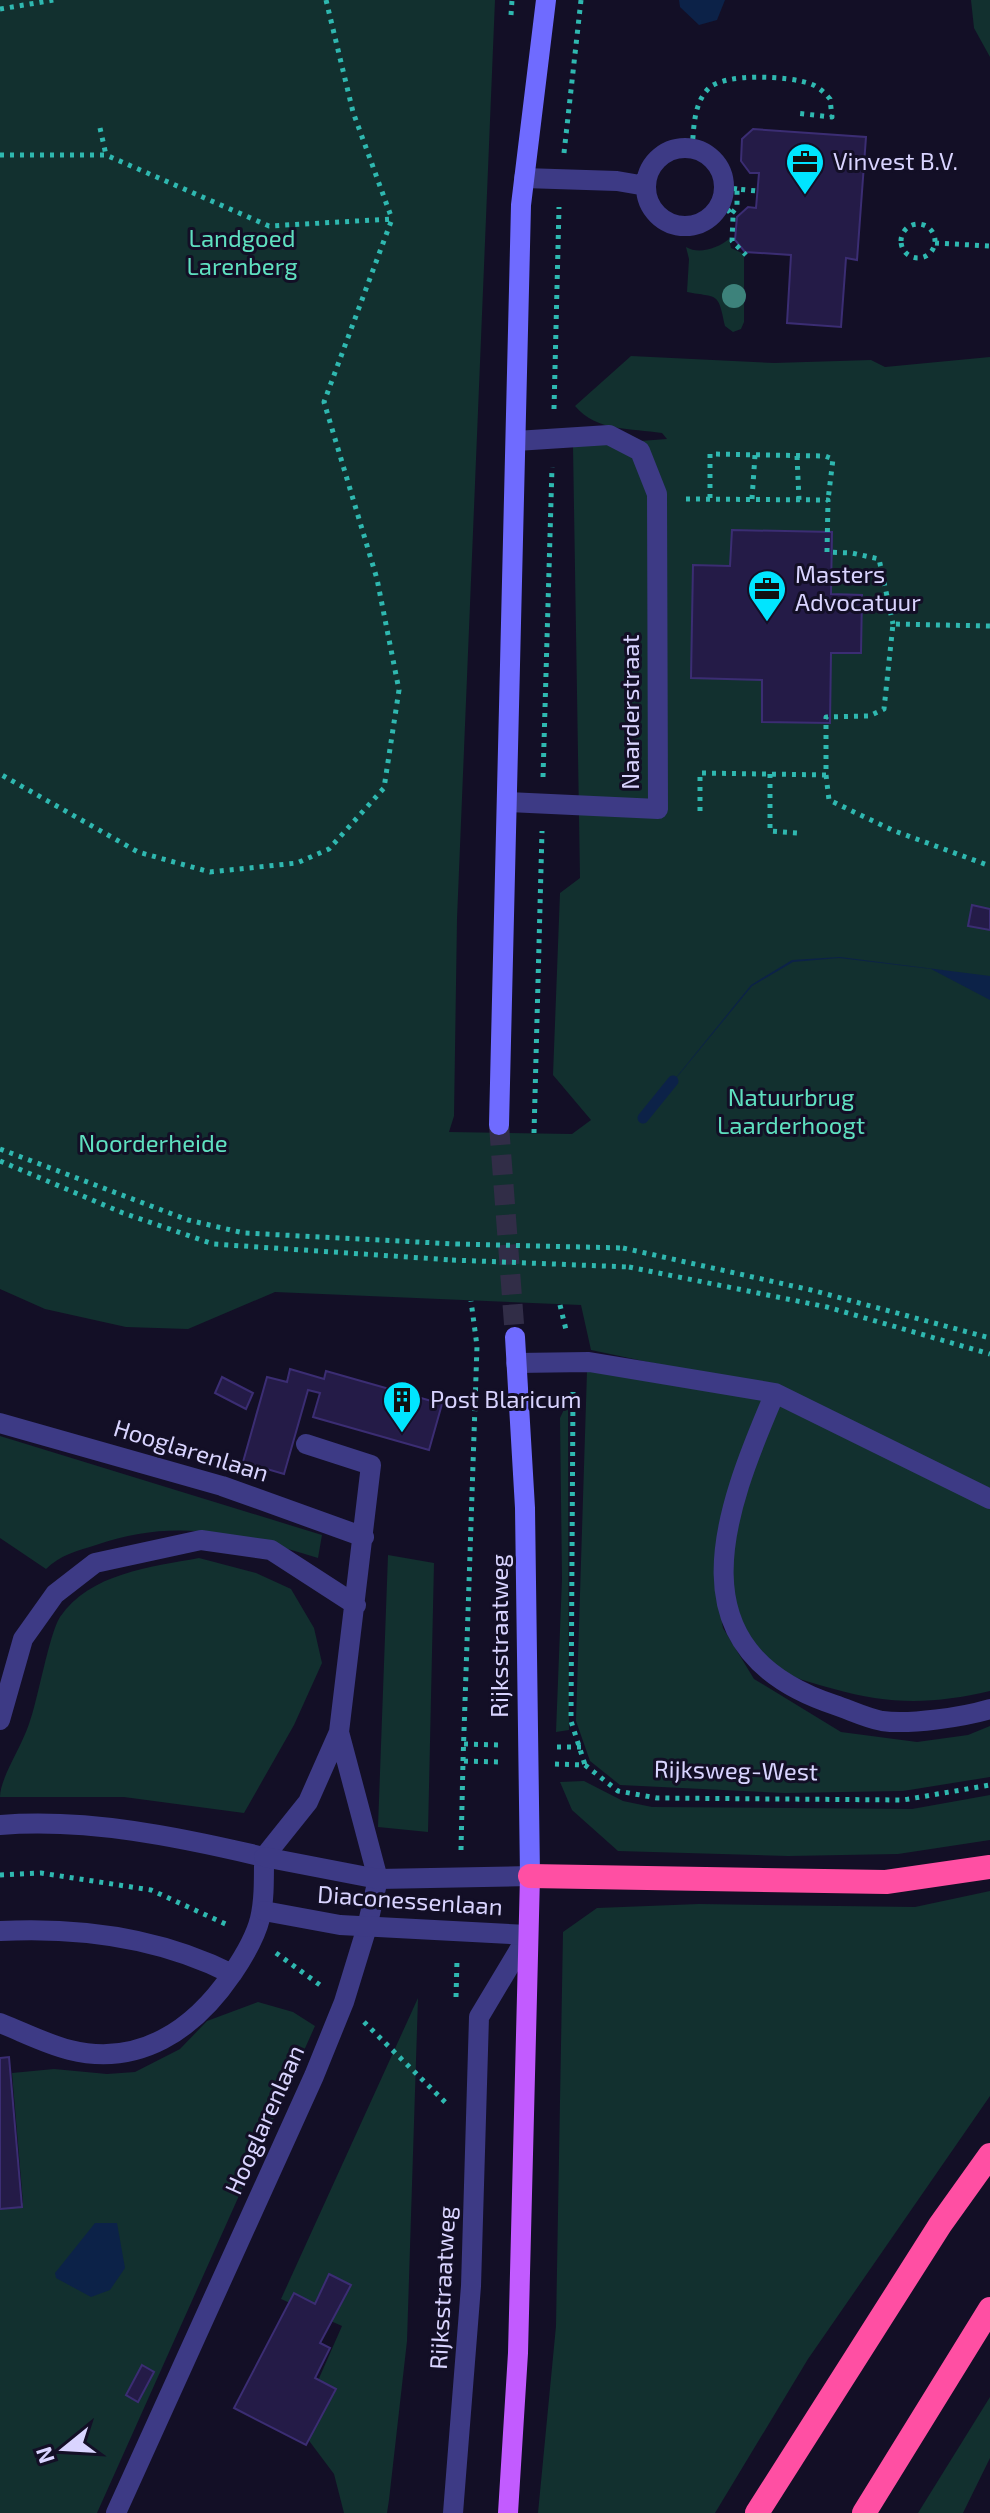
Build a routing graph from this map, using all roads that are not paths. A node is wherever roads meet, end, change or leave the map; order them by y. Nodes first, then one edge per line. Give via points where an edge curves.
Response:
1 (546, 0) edge
2 (524, 178) junction
3 (646, 186) junction
4 (516, 441) junction
5 (507, 802) junction
6 (499, 1125) tunnel mouth
7 (515, 1337) tunnel mouth
8 (516, 1363) junction
9 (775, 1393) junction
10 (0, 1423) edge
11 (306, 1444) dead end
12 (990, 1499) edge
13 (364, 1537) junction
14 (356, 1605) junction
15 (990, 1709) edge
16 (0, 1720) edge
17 (339, 1732) junction
18 (0, 1825) edge
19 (264, 1857) junction
20 (990, 1867) edge
21 (530, 1876) junction
22 (378, 1879) junction
23 (264, 1911) junction
24 (367, 1927) junction
25 (0, 1931) edge
26 (528, 1935) junction
27 (232, 1974) junction
28 (0, 2023) edge
29 (990, 2155) edge
30 (990, 2309) edge
31 (116, 2513) edge
32 (453, 2513) edge
33 (508, 2513) edge
34 (757, 2513) edge
35 (864, 2513) edge

1 - 2 street
2 - 3 street
2 - 4 street
3 - 3 street via 656,161 679,148 692,149 715,162 729,198 697,225 677,225 653,210
4 - 5 street
4 - 5 street, Naarderstraat via 609,435 640,451 657,500 658,809
5 - 6 street
7 - 8 street, Rijksstraatweg
8 - 9 street via 573,1361
8 - 21 street, Rijksstraatweg via 525,1508
9 - 12 street
9 - 15 street via 749,1452 723,1553 728,1619 741,1645 764,1670 797,1688 882,1721
10 - 13 street, Hooglarenlaan via 222,1486
11 - 13 street via 371,1465
13 - 14 street
14 - 16 street via 271,1550 201,1540 95,1563 55,1594 23,1639
14 - 17 street
17 - 19 street via 308,1802
17 - 22 street, Hooglarenlaan
18 - 19 street, Diaconessenlaan via 39,1822 110,1829
19 - 22 street, Diaconessenlaan
19 - 23 street
20 - 21 highway via 886,1882
21 - 22 street, Diaconessenlaan
21 - 26 main road, Rijksstraatweg
22 - 24 street, Hooglarenlaan
23 - 24 street, Diaconessenlaan
23 - 27 street via 256,1938
24 - 26 street, Diaconessenlaan
24 - 31 street, Hooglarenlaan via 314,2076
25 - 27 street via 62,1928 162,1945
26 - 32 street, Rijksstraatweg via 479,2017 471,2286
26 - 33 main road, Rijksstraatweg via 518,2353
27 - 28 street via 209,2008 166,2039 115,2056 69,2050
29 - 34 highway via 931,2238
30 - 35 highway

